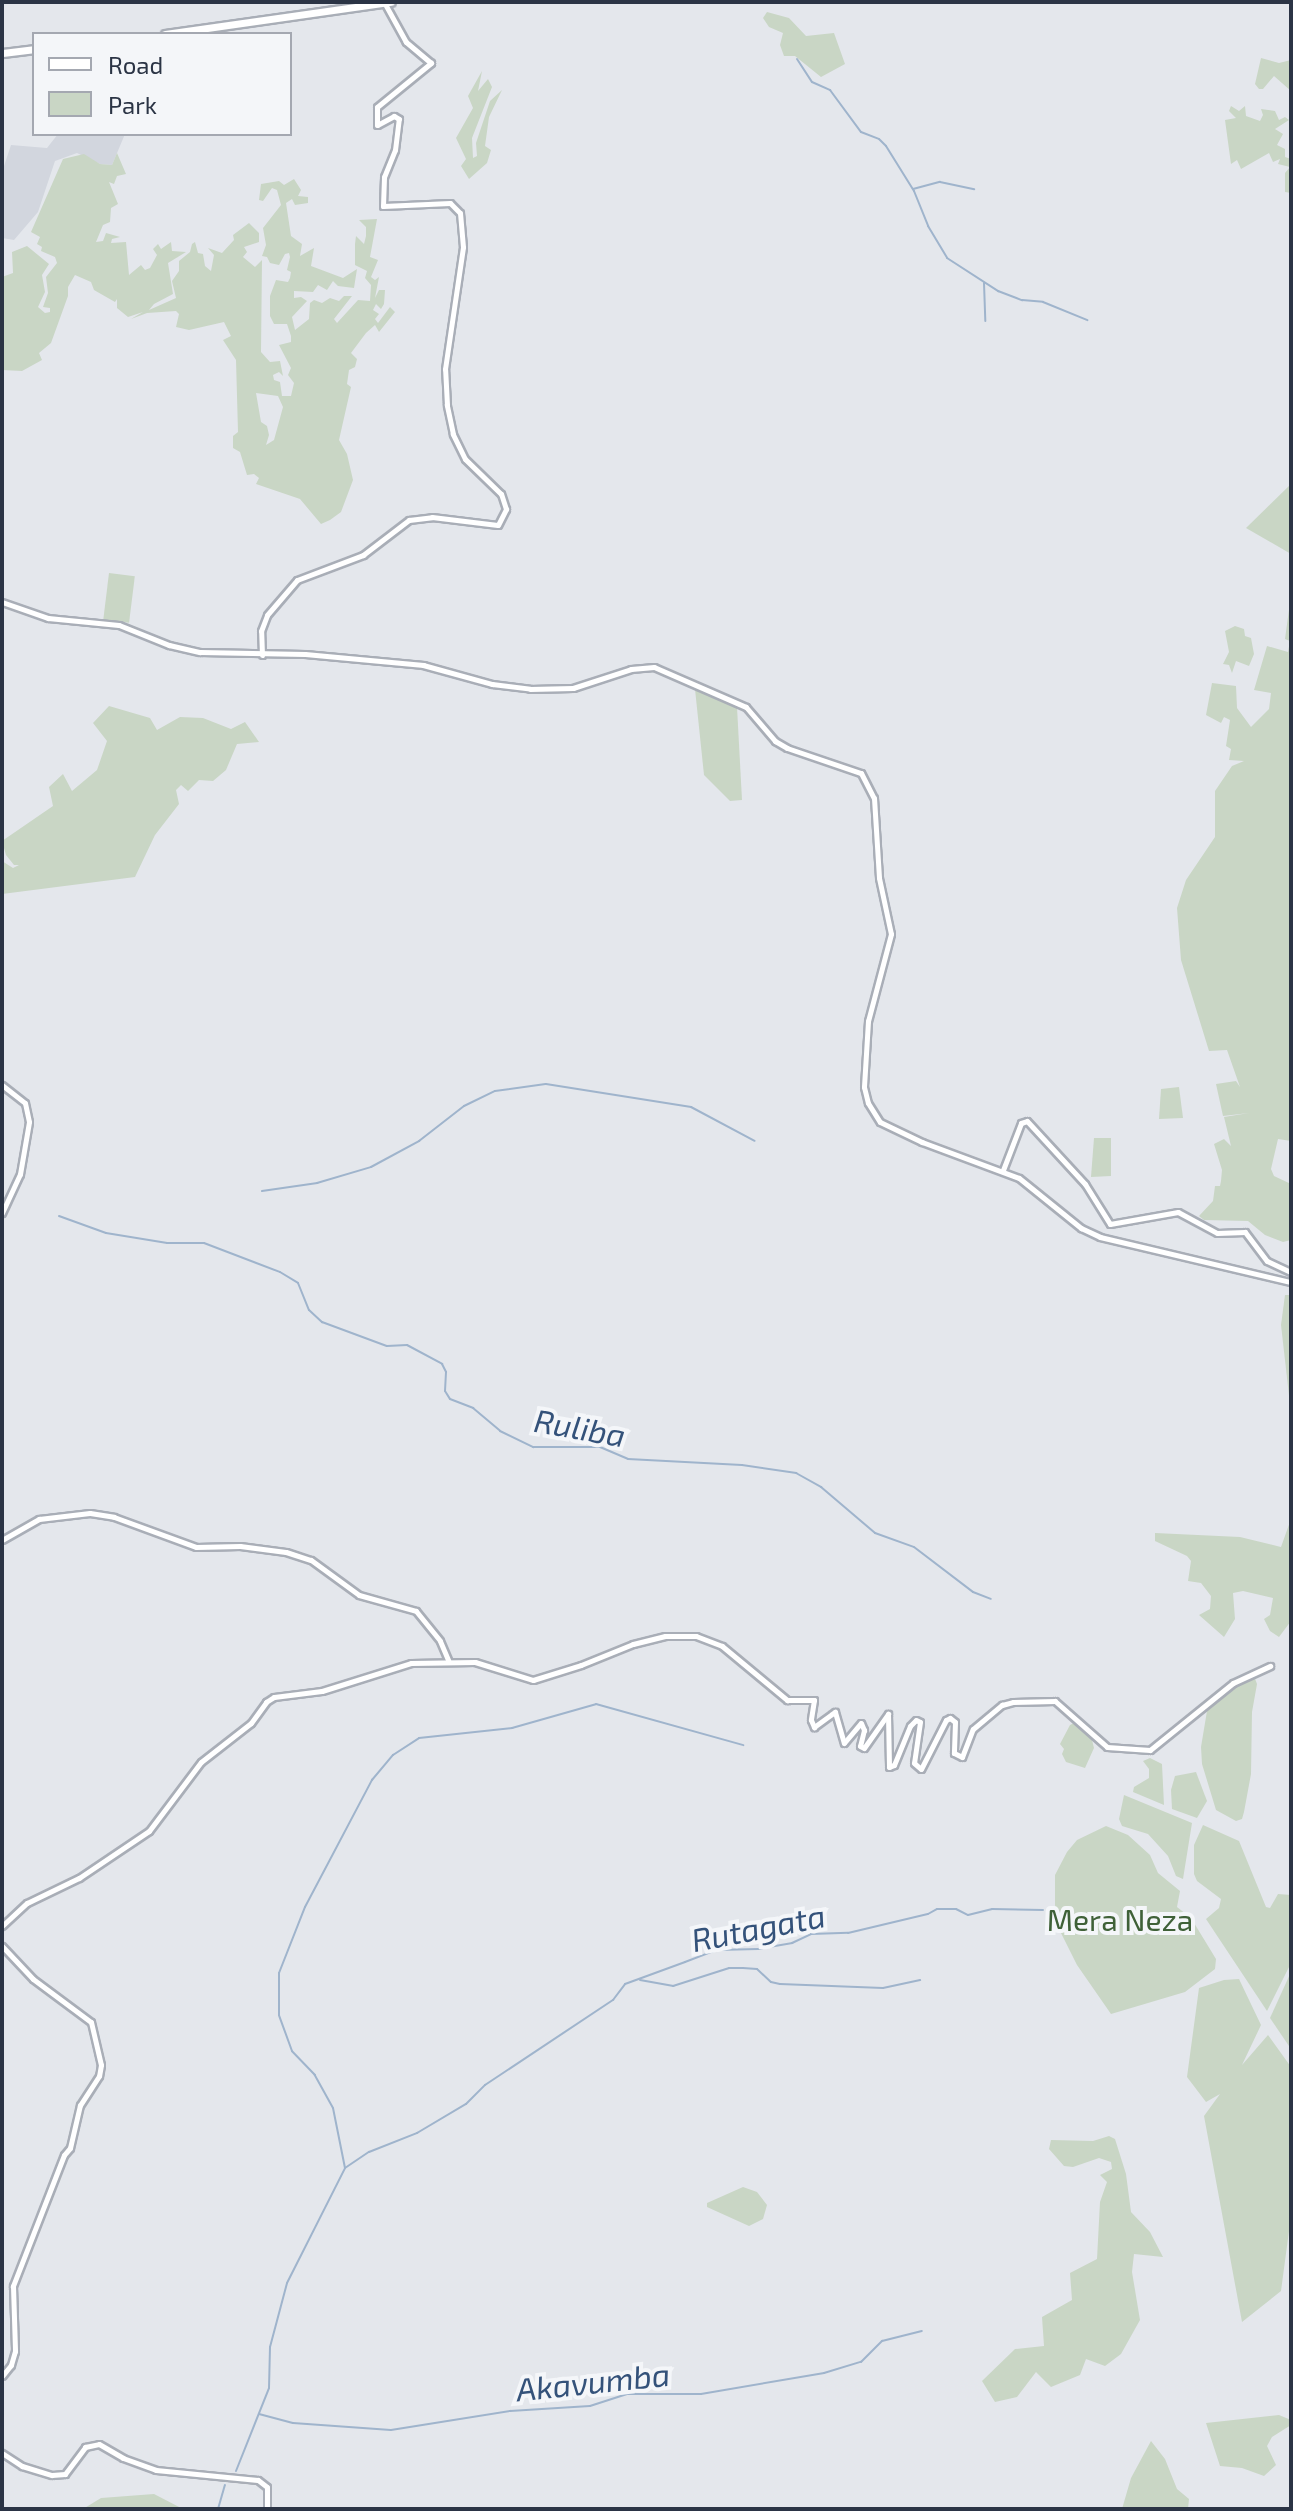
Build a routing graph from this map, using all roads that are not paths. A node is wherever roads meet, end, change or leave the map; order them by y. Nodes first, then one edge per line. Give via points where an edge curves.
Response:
1 (388, 3) edge
2 (179, 32) edge
3 (32, 49) edge
4 (2, 53) edge
5 (2, 602) edge
6 (262, 655) junction
7 (2, 1085) edge
8 (1003, 1170) junction
9 (2, 1213) edge
10 (1291, 1272) edge
11 (1291, 1282) edge
12 (2, 1540) edge
13 (448, 1660) junction
14 (1270, 1666) dead end
15 (2, 1926) edge
16 (2, 1946) edge
17 (2, 2376) edge
18 (2, 2453) edge
19 (267, 2509) edge

1 - 2 highway
1 - 6 main road via 406,42 431,63 377,107 377,125 394,116 399,119 384,177 383,206 450,203 460,213 463,247 445,369 447,405 465,459 501,494 506,509 498,525 432,517 409,520 363,555 297,580 263,622
3 - 4 highway
5 - 6 main road via 48,618 119,625 186,650
6 - 8 main road via 423,665 492,684 561,690 654,667 746,707 787,748 861,773 874,798 879,878 891,934 866,1033 868,1103 890,1129
7 - 9 main road via 25,1103 29,1122 20,1174
8 - 10 main road via 1021,1123 1027,1121 1085,1184 1110,1224 1178,1212 1217,1233 1245,1232 1267,1261
8 - 11 main road via 1100,1237
12 - 13 main road via 39,1519 90,1513 196,1547 258,1547 296,1554 364,1597 416,1611
13 - 14 main road via 475,1662 533,1680 633,1644 696,1636 718,1643 787,1700 814,1700 814,1727 835,1712 844,1743 861,1723 864,1748 888,1714 889,1767 910,1726 920,1722 914,1763 921,1769 946,1720 955,1722 954,1753 962,1757 973,1729 1013,1702 1055,1701 1107,1747 1150,1750 1233,1683
13 - 15 main road via 411,1663 322,1691 274,1697 251,1723 201,1762 149,1831 79,1878 27,1903
16 - 17 main road via 33,1979 91,2022 101,2065 80,2105 70,2148 13,2286 15,2351
18 - 19 main road via 22,2466 58,2475 72,2468 85,2447 99,2444 156,2470 258,2480 269,2491

